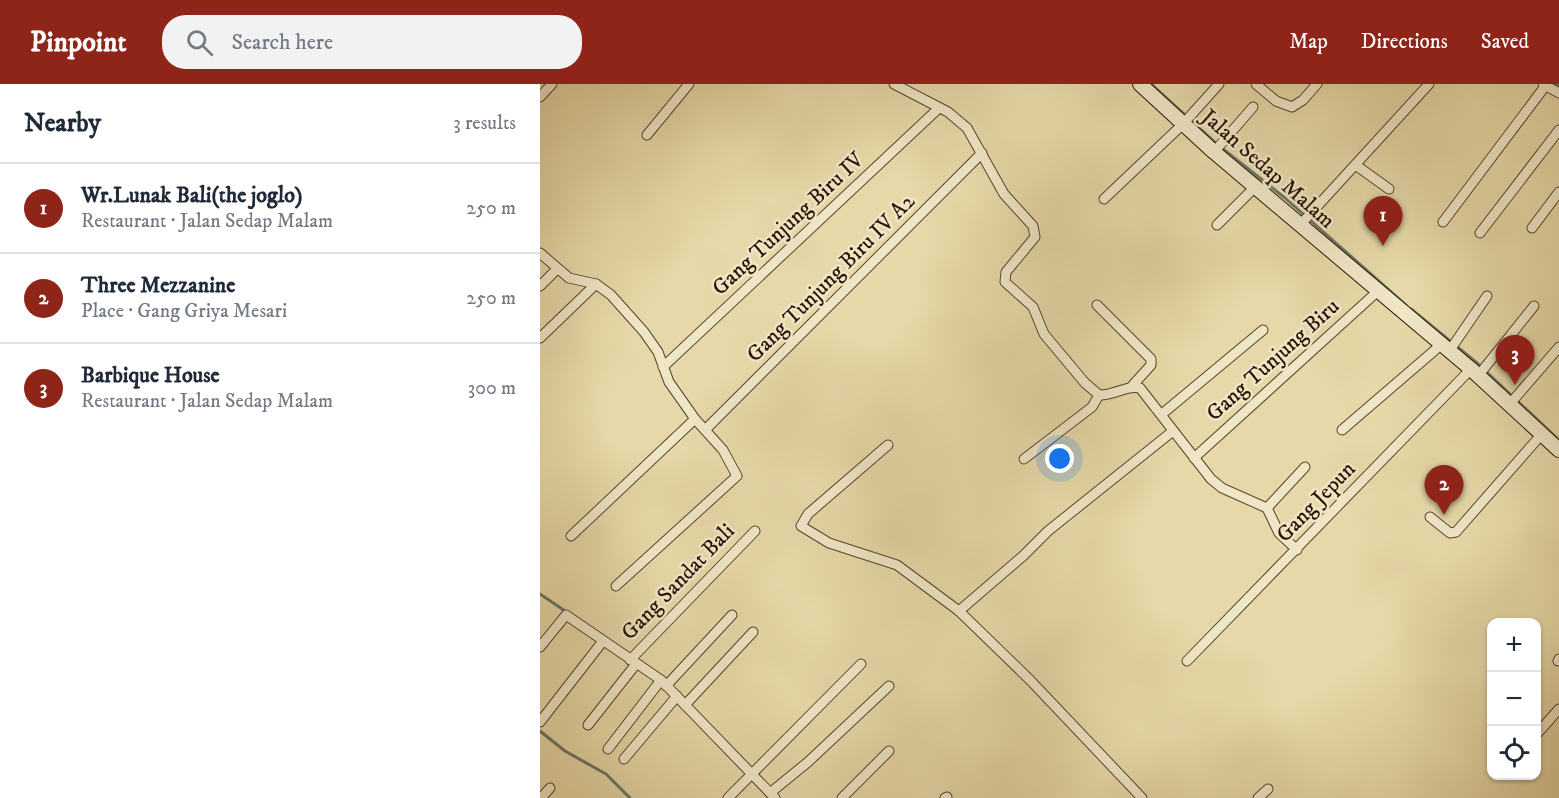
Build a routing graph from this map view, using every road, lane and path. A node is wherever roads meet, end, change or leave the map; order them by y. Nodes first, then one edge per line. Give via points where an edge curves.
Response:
1 (552, 84) edge
2 (689, 84) edge
3 (894, 84) edge
4 (1140, 84) edge
5 (1219, 84) edge
6 (1256, 84) edge
7 (1317, 84) edge
8 (1429, 84) edge
9 (1544, 85) edge
10 (1559, 93) edge
11 (540, 97) edge
12 (1253, 107) dead end
13 (939, 108) junction
14 (1187, 119) junction
15 (1559, 130) edge
16 (647, 135) dead end
17 (1218, 147) junction
18 (982, 153) junction
19 (1357, 166) junction
20 (1256, 186) junction
21 (1389, 189) dead end
22 (1559, 192) edge
23 (1104, 199) dead end
24 (1305, 220) junction
25 (1443, 222) dead end
26 (1217, 225) dead end
27 (1532, 228) dead end
28 (1480, 233) dead end
29 (540, 254) edge
30 (556, 270) junction
31 (596, 284) junction
32 (540, 286) edge
33 (1378, 291) junction
34 (1487, 296) dead end
35 (1096, 305) dead end
36 (1534, 306) dead end
37 (1263, 330) dead end
38 (540, 338) edge
39 (1450, 346) junction
40 (1559, 347) edge
41 (663, 367) junction
42 (1479, 371) junction
43 (1132, 386) junction
44 (1099, 395) junction
45 (1514, 400) junction
46 (1161, 414) junction
47 (695, 419) junction
48 (706, 429) junction
49 (1342, 430) dead end
50 (1173, 431) junction
51 (1541, 435) junction
52 (888, 445) dead end
53 (1559, 450) edge
54 (1194, 458) junction
55 (1024, 459) dead end
56 (1305, 467) dead end
57 (1267, 508) junction
58 (1430, 517) dead end
59 (754, 531) dead end
60 (571, 536) dead end
61 (1297, 550) junction
62 (616, 586) dead end
63 (959, 611) junction
64 (732, 615) dead end
65 (753, 632) dead end
66 (603, 641) junction
67 (540, 646) edge
68 (1187, 661) dead end
69 (633, 662) junction
70 (861, 664) dead end
71 (664, 683) junction
72 (889, 686) dead end
73 (676, 696) junction
74 (685, 705) junction
75 (1559, 709) edge
76 (540, 722) edge
77 (588, 725) dead end
78 (1541, 729) edge
79 (608, 749) dead end
80 (889, 751) dead end
81 (624, 759) dead end
82 (752, 775) junction
83 (550, 788) dead end
84 (1268, 789) dead end
85 (772, 796) edge
86 (541, 798) edge
87 (728, 798) edge
88 (842, 798) edge
89 (1142, 798) edge
90 (1258, 798) edge

1 - 11 street
2 - 16 street
3 - 13 street
4 - 14 street, Jalan Sedap Malam
5 - 14 street
6 - 7 street via 1276,101 1292,107
8 - 19 street
9 - 10 street
9 - 25 street
12 - 17 street
13 - 18 street via 957,117
13 - 41 street, Gang Tunjung Biru IV
14 - 17 street, Jalan Sedap Malam
14 - 23 street
15 - 28 street
17 - 20 street, Jalan Sedap Malam
18 - 44 street via 1004,194 1035,229 1033,240 1006,272 1005,282 1035,310 1044,334 1084,383
18 - 48 street, Gang Tunjung Biru IV A2
19 - 21 street
19 - 24 street
20 - 24 street, Jalan Sedap Malam
20 - 26 street
22 - 27 street
24 - 33 street, Jalan Sedap Malam
29 - 30 street
30 - 31 street via 569,278
30 - 32 street
31 - 38 street
31 - 41 street via 644,332
33 - 39 street, Jalan Sedap Malam
33 - 54 street, Gang Tunjung Biru
34 - 39 street, Gang Jepun
35 - 43 street via 1151,359 1151,365
36 - 42 street, Gang Jepun
37 - 46 street
39 - 42 street, Jalan Sedap Malam
39 - 49 street, Gang Jepun
40 - 45 street
41 - 47 street
42 - 45 street, Jalan Sedap Malam
42 - 61 street, Gang Jepun
43 - 44 street via 1107,396
43 - 46 street via 1140,388
44 - 55 street via 1092,407
45 - 51 street, Jalan Sedap Malam
46 - 50 street
47 - 48 street
47 - 60 street
48 - 62 street via 737,476
50 - 54 street
50 - 63 street via 1047,531
51 - 53 street, Jalan Sedap Malam
51 - 58 street via 1456,532 1450,533
52 - 63 street via 807,514 801,526 829,543 897,565
54 - 57 street via 1222,488
56 - 57 street
57 - 61 street via 1279,533
59 - 69 street, Gang Sandat Bali
61 - 68 street, Gang Jepun
63 - 89 street
64 - 71 street
65 - 74 street
66 - 67 street via 565,615
66 - 69 street
66 - 76 street
69 - 71 street
69 - 77 street, Gang Sandat Bali
70 - 82 street
71 - 73 street
71 - 79 street
72 - 85 street
73 - 74 street
73 - 81 street
74 - 82 street
75 - 78 street
80 - 88 street
82 - 85 street
82 - 87 street
83 - 86 street
84 - 90 street

